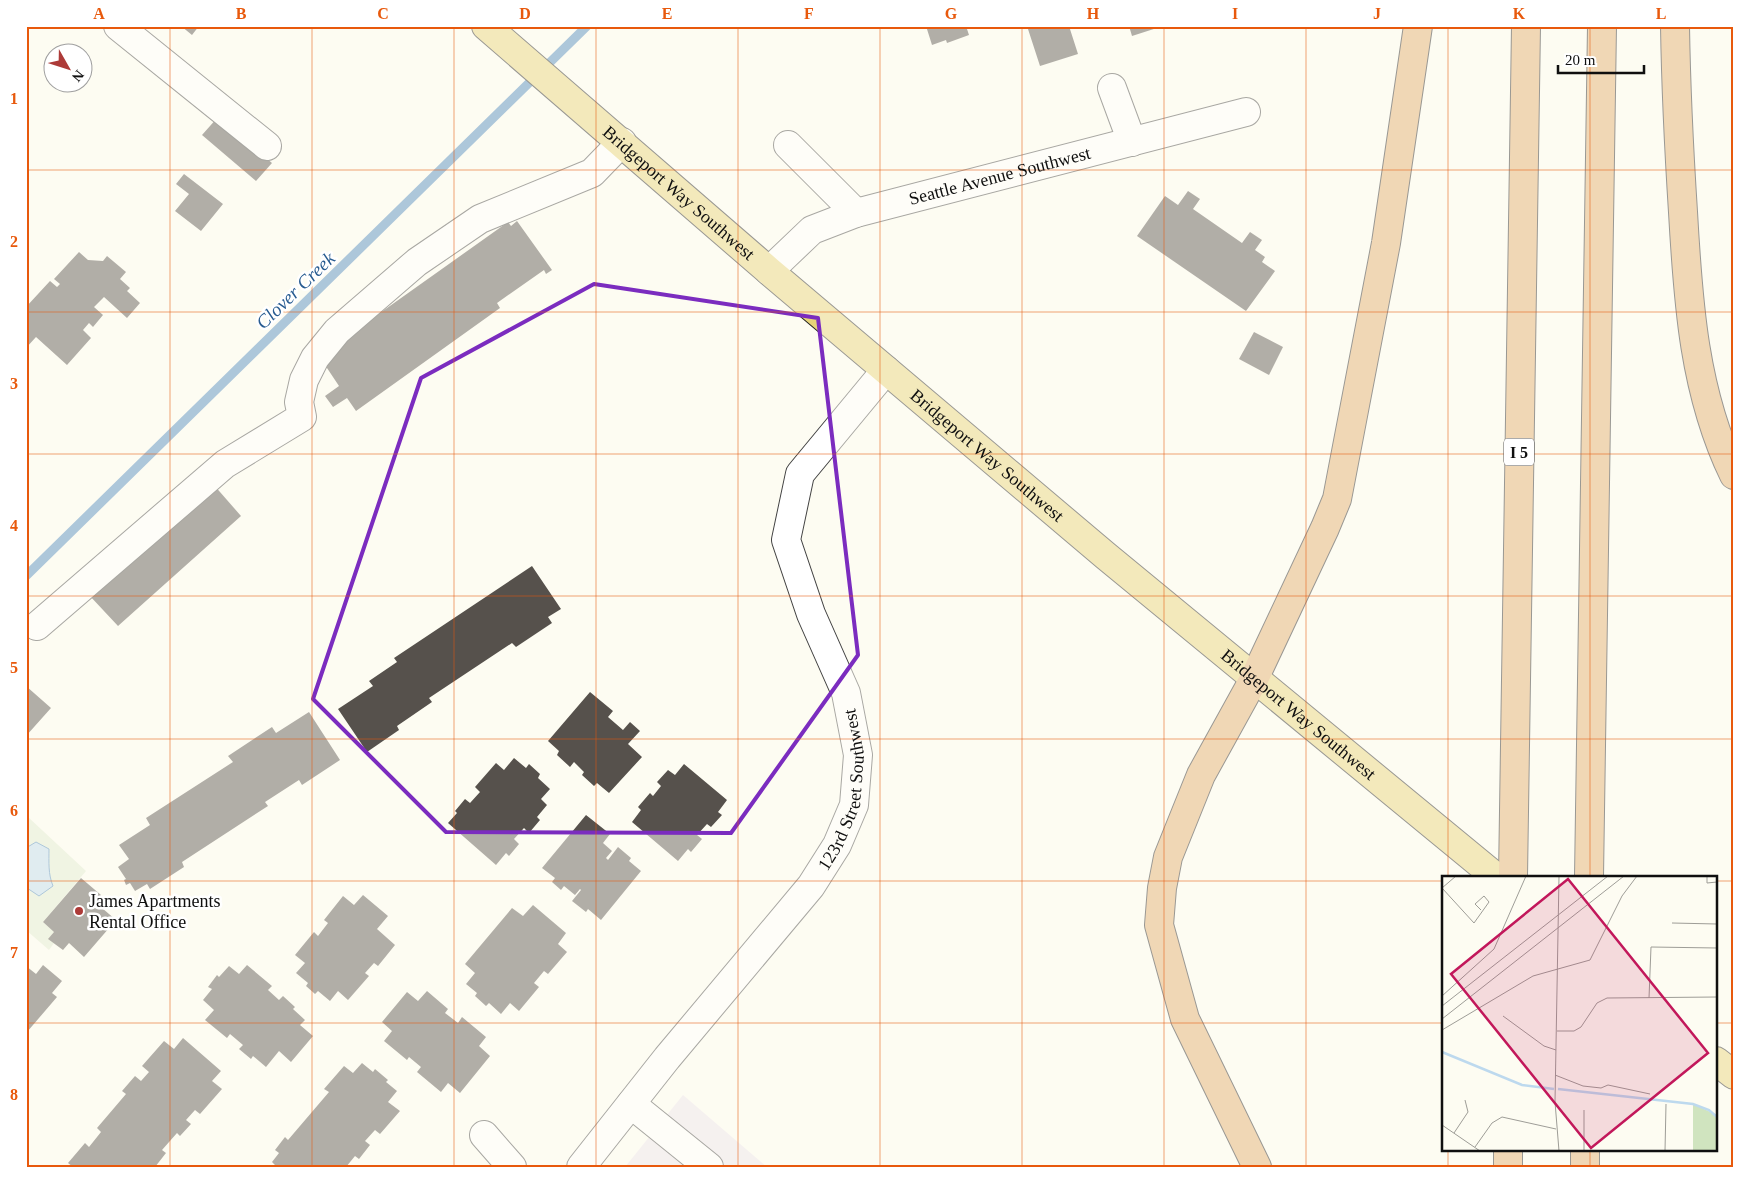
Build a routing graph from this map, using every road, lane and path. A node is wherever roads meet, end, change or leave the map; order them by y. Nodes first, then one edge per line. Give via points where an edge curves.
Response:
1 (118, 26) edge
2 (486, 26) edge
3 (1418, 26) edge
4 (1526, 26) edge
5 (1602, 26) edge
6 (1675, 26) edge
7 (1112, 88) dead end
8 (1246, 112) dead end
9 (622, 142) junction
10 (1132, 142) junction
11 (788, 145) dead end
12 (267, 146) dead end
13 (856, 213) junction
14 (769, 271) junction
15 (886, 370) junction
16 (1734, 475) edge
17 (38, 626) dead end
18 (1254, 679) junction
19 (1495, 876) edge
20 (1513, 876) edge
21 (1589, 876) edge
22 (631, 1104) junction
23 (484, 1135) dead end
24 (1508, 1150) edge
25 (1585, 1150) edge
26 (512, 1167) edge
27 (581, 1167) edge
28 (709, 1167) edge
29 (1257, 1167) edge
30 (1508, 1167) edge
31 (1585, 1167) edge

1 - 12 street
2 - 9 main road, Bridgeport Way Southwest
3 - 18 highway via 1386,243 1337,498
4 - 20 highway, I 5
5 - 21 highway
6 - 16 highway via 1686,274 1693,340 1704,392
7 - 10 street
8 - 10 street, Seattle Avenue Southwest
9 - 14 main road, Bridgeport Way Southwest
9 - 17 street via 592,173 480,219 417,262 338,331 315,358 304,380 299,402 302,416 225,464
10 - 13 street, Seattle Avenue Southwest
11 - 13 street
13 - 14 street, Seattle Avenue Southwest via 812,230
14 - 15 main road, Bridgeport Way Southwest
15 - 18 main road, Bridgeport Way Southwest
15 - 22 street, 123rd Street Southwest via 800,474 786,540 811,614 846,692 858,755 854,805 837,845 811,886
18 - 19 main road, Bridgeport Way Southwest
18 - 29 highway via 1201,775 1168,857 1159,925 1185,1019
22 - 27 street, 123rd Street Southwest
22 - 28 street
23 - 26 street
24 - 30 highway
25 - 31 highway

